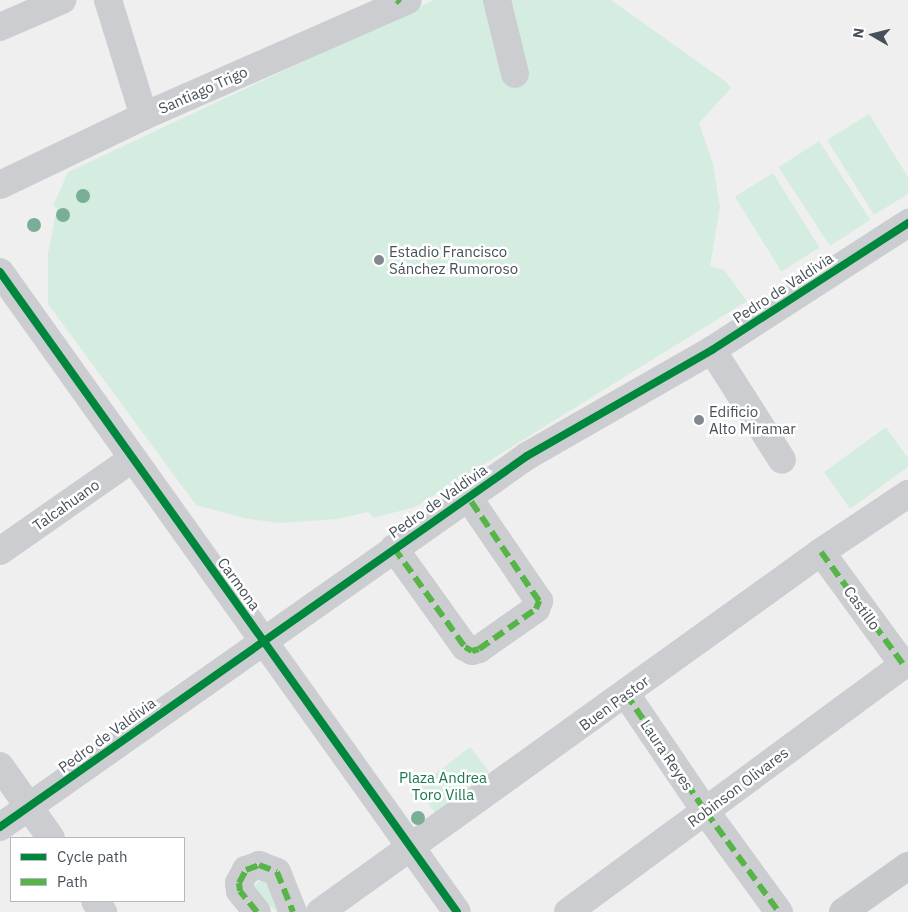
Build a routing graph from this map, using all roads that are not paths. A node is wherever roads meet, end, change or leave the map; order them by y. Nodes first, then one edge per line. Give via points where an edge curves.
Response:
1 (62, 0) edge
2 (108, 0) edge
3 (497, 0) edge
4 (402, 1) edge
5 (0, 27) edge
6 (515, 74) dead end
7 (144, 116) junction
8 (0, 185) edge
9 (905, 233) edge
10 (0, 272) edge
11 (712, 350) junction
12 (132, 459) junction
13 (782, 460) dead end
14 (908, 494) edge
15 (468, 497) junction
16 (394, 548) junction
17 (0, 550) edge
18 (821, 552) junction
19 (263, 640) junction
20 (906, 662) edge
21 (626, 694) junction
22 (0, 766) edge
23 (29, 807) junction
24 (706, 812) junction
25 (0, 827) edge
26 (50, 837) edge
27 (411, 849) junction
28 (908, 866) edge
29 (257, 912) edge
30 (293, 912) edge
31 (320, 912) edge
32 (457, 912) edge
33 (568, 912) edge
34 (779, 912) edge
35 (843, 912) edge

1 - 5 street
2 - 7 street
3 - 6 street
4 - 7 street, Santiago Trigo
7 - 8 street, Santiago Trigo
9 - 11 street, Pedro de Valdivia
10 - 12 street, Carmona
11 - 13 street
11 - 15 street, Pedro de Valdivia via 528,456
12 - 17 street, Talcahuano
12 - 19 street, Carmona
14 - 18 street, Buen Pastor
15 - 16 street, Pedro de Valdivia
15 - 16 street, Pedro de Valdivia via 539,601 536,609 479,649 472,651 465,647
16 - 19 street, Pedro de Valdivia
18 - 20 street, Castillo
18 - 21 street, Buen Pastor
19 - 23 street, Pedro de Valdivia
19 - 27 street, Carmona
20 - 24 street, Robinson Olivares
21 - 24 street, Laura Reyes
21 - 27 street, Buen Pastor
22 - 23 street
23 - 25 street, Pedro de Valdivia
23 - 26 street
24 - 33 street, Robinson Olivares
24 - 34 street, Laura Reyes
27 - 31 street, Buen Pastor
27 - 32 street, Carmona
28 - 35 main road
29 - 30 street via 240,891 239,883 246,870 259,865 277,872

